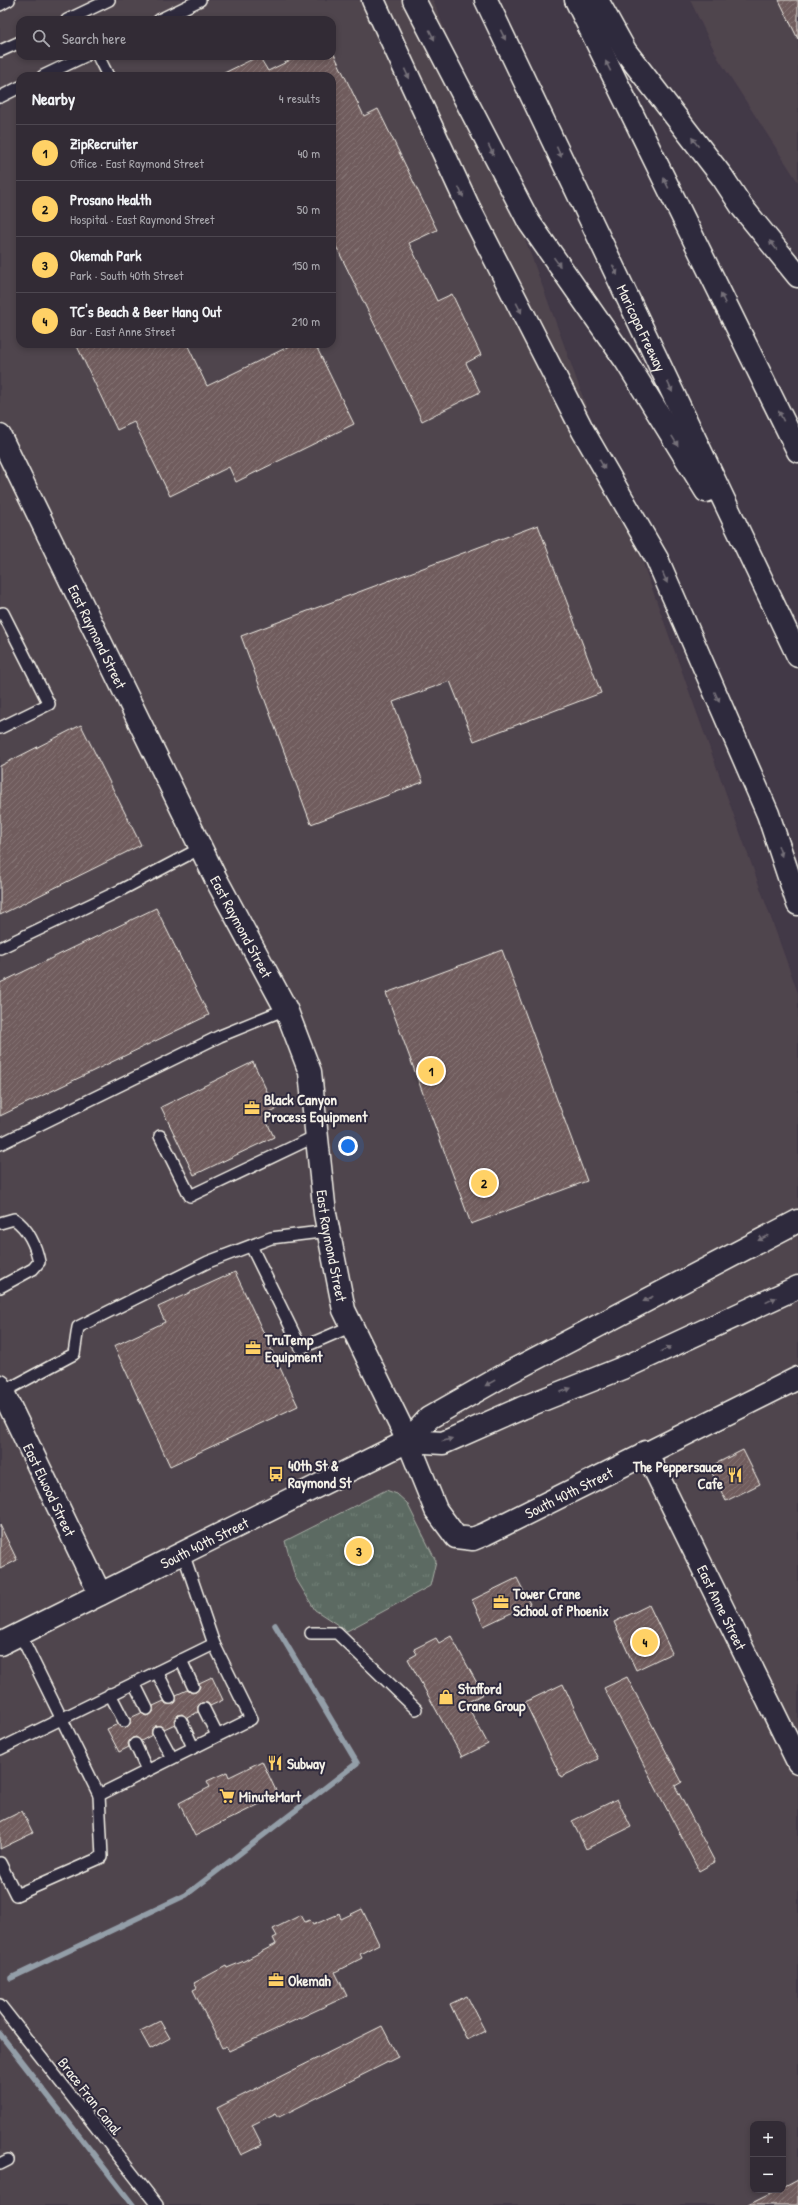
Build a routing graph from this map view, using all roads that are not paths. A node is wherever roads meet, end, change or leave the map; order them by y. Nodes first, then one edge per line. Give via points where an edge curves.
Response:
1 (10, 0) edge
2 (109, 0) edge
3 (200, 0) edge
4 (373, 0) edge
5 (414, 0) edge
6 (486, 0) edge
7 (576, 0) edge
8 (597, 0) edge
9 (0, 4) edge
10 (75, 16) edge
11 (167, 16) edge
12 (16, 44) edge
13 (0, 51) edge
14 (77, 60) edge
15 (100, 60) edge
16 (51, 72) edge
17 (106, 72) edge
18 (16, 89) edge
19 (0, 97) edge
20 (798, 276) edge
21 (0, 438) edge
22 (798, 451) edge
23 (765, 587) junction
24 (0, 614) edge
25 (798, 656) edge
26 (0, 728) edge
27 (201, 848) junction
28 (798, 904) edge
29 (0, 948) edge
30 (286, 1009) junction
31 (318, 1135) junction
32 (160, 1136) dead end
33 (0, 1144) edge
34 (798, 1221) edge
35 (0, 1223) edge
36 (329, 1231) junction
37 (251, 1246) junction
38 (798, 1286) edge
39 (0, 1287) edge
40 (352, 1326) junction
41 (798, 1378) edge
42 (2, 1389) edge
43 (408, 1441) junction
44 (646, 1452) junction
45 (183, 1553) junction
46 (100, 1594) junction
47 (311, 1633) dead end
48 (6, 1639) edge
49 (214, 1644) junction
50 (181, 1660) junction
51 (157, 1672) junction
52 (134, 1683) junction
53 (193, 1686) dead end
54 (110, 1694) junction
55 (170, 1698) dead end
56 (204, 1709) dead end
57 (416, 1709) dead end
58 (147, 1710) dead end
59 (61, 1718) junction
60 (124, 1721) dead end
61 (181, 1721) dead end
62 (158, 1732) dead end
63 (217, 1735) junction
64 (135, 1744) dead end
65 (193, 1747) junction
66 (0, 1749) edge
67 (172, 1758) junction
68 (798, 1762) edge
69 (147, 1770) junction
70 (99, 1795) junction
71 (0, 1863) edge
72 (0, 2005) edge
73 (157, 2205) edge

1 - 9 lane
2 - 10 lane
3 - 11 lane
4 -> 28 main road via 471,213 583,431 657,559 768,814
5 -> 23 main road via 528,222 626,361
6 -> 23 main road, Maricopa Freeway
22 -> 7 main road
20 -> 8 main road via 742,207 723,178 626,52
12 - 13 lane
14 - 16 lane
15 - 17 lane
18 - 19 lane
21 - 27 main road, East Raymond Street
23 - 25 main road, Maricopa Freeway
24 - 26 lane via 3,612 49,704
27 - 29 lane
27 - 30 main road, East Raymond Street
30 - 31 main road, East Raymond Street via 310,1072
30 - 33 lane via 220,1036
31 - 32 lane via 190,1196
31 - 36 main road, East Raymond Street
34 -> 43 main road, South 40th Street via 488,1384 429,1418
35 - 39 lane via 14,1219 22,1224 38,1252 39,1262 33,1269
36 - 37 lane via 270,1238
36 - 40 main road, East Raymond Street via 344,1310
37 - 40 lane via 301,1348
37 - 42 lane via 208,1262 78,1327 74,1354
43 -> 38 main road, South 40th Street via 443,1443 630,1365
40 - 43 main road, East Raymond Street
41 - 44 main road, South 40th Street
42 - 46 main road, East Elwood Street
43 - 44 main road, South 40th Street via 436,1510 447,1527 456,1537 473,1539
43 - 45 main road, South 40th Street
44 - 68 main road, East Anne Street
45 - 46 main road, South 40th Street
45 - 49 lane
46 - 48 main road, South 40th Street
47 - 57 lane via 337,1633
48 - 59 lane
49 - 50 lane
49 - 63 lane via 250,1719
50 - 51 lane
50 - 53 lane
51 - 52 lane
51 - 55 lane
52 - 54 lane
52 - 58 lane
54 - 59 lane
54 - 60 lane
56 - 63 lane
59 - 66 lane
59 - 70 lane
61 - 65 lane
62 - 67 lane
63 - 65 lane
64 - 69 lane
65 - 67 lane
67 - 69 lane
69 - 70 lane
70 - 71 lane via 102,1857 16,1895
72 - 73 lane, Brace Fran Canal

